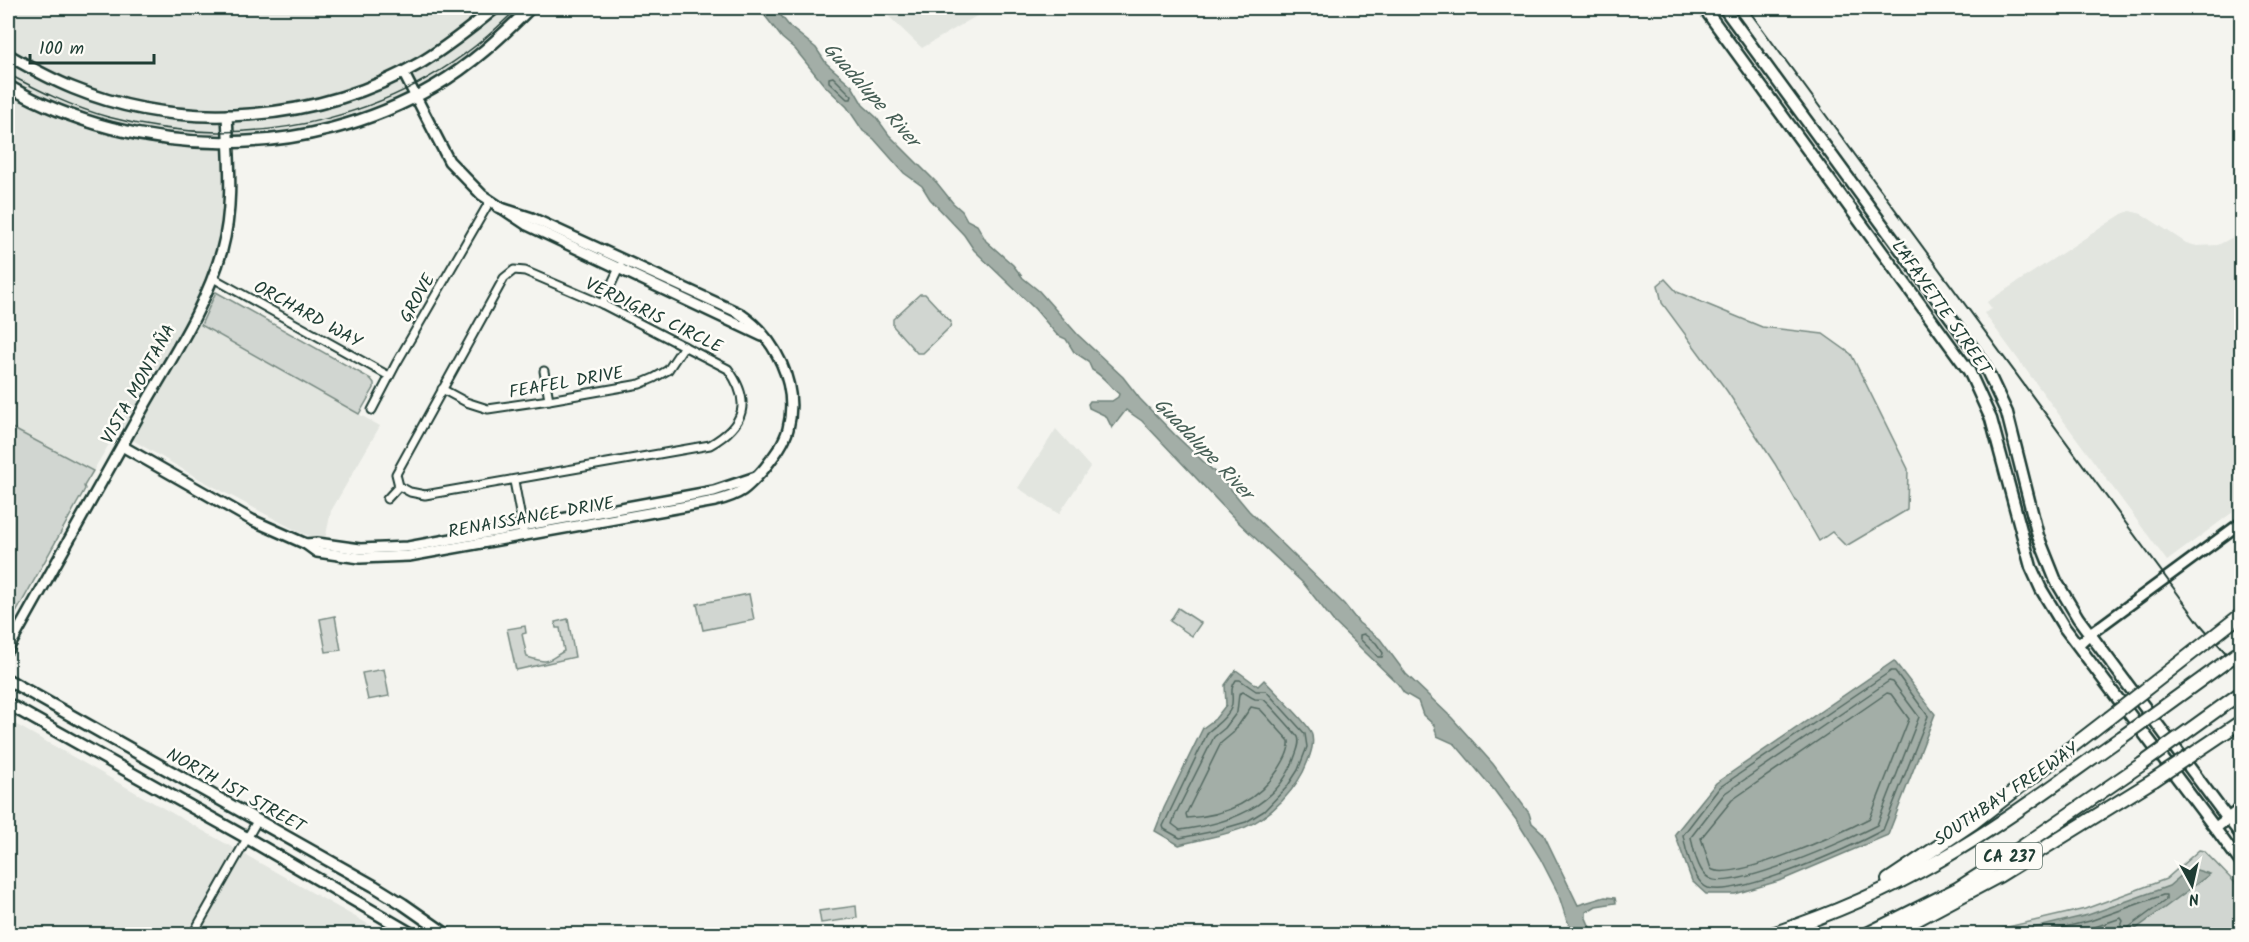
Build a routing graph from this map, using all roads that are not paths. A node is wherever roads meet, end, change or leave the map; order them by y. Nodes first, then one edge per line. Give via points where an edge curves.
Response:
1 (495, 8) edge
2 (530, 8) edge
3 (1704, 8) edge
4 (1724, 8) edge
5 (8, 55) edge
6 (403, 72) junction
7 (8, 87) edge
8 (416, 96) junction
9 (226, 115) junction
10 (228, 142) junction
11 (494, 204) junction
12 (621, 264) junction
13 (213, 278) junction
14 (602, 304) junction
15 (684, 346) junction
16 (544, 370) dead end
17 (389, 376) junction
18 (442, 390) junction
19 (549, 400) junction
20 (372, 410) dead end
21 (122, 447) junction
22 (514, 481) junction
23 (399, 486) junction
24 (387, 499) dead end
25 (2241, 522) edge
26 (523, 530) junction
27 (2241, 614) edge
28 (2090, 634) junction
29 (2078, 645) junction
30 (8, 649) edge
31 (2241, 650) edge
32 (8, 680) edge
33 (2241, 692) edge
34 (8, 704) edge
35 (2241, 722) edge
36 (2241, 808) edge
37 (2228, 819) junction
38 (257, 821) junction
39 (2215, 828) junction
40 (2241, 837) edge
41 (247, 838) junction
42 (2241, 865) edge
43 (1846, 907) junction
44 (193, 934) edge
45 (412, 934) edge
46 (446, 934) edge
47 (1772, 934) edge
48 (1867, 934) edge
49 (1883, 934) edge

1 - 6 main road via 452,42
2 - 8 main road via 474,59
3 - 29 main road, LAFAYETTE STREET via 1969,370 1991,419 2031,567 2052,608
4 - 28 main road, LAFAYETTE STREET via 1983,362 2007,413 2046,561
5 - 9 main road via 74,88 120,103 172,113
6 - 8 street, RENAISSANCE DRIVE
6 - 9 main road via 313,105
7 - 10 main road via 63,114 119,131 165,139
8 - 10 main road via 336,127 272,140
8 - 11 street, RENAISSANCE DRIVE via 449,161
9 - 10 street, VISTA MONTAÑA
10 - 13 street, VISTA MONTAÑA via 228,213
11 - 12 street, RENAISSANCE DRIVE via 532,218
11 - 17 street, GROVE
12 - 14 street
12 - 26 street, RENAISSANCE DRIVE via 765,337 783,365 790,394 788,431 756,477 714,491
13 - 17 street, ORCHARD WAY
13 - 21 street, VISTA MONTAÑA
14 - 15 street, VERDIGRIS CIRCLE
14 - 18 street, VERDIGRIS CIRCLE via 525,271 514,270 504,278
15 - 19 street, FEAFEL DRIVE via 668,370 640,384
15 - 22 street, VERDIGRIS CIRCLE via 728,369 739,383 742,408 736,427 724,438 710,445
16 - 19 street
17 - 20 street, GROVE
18 - 19 street, FEAFEL DRIVE via 488,409
18 - 23 street, VERDIGRIS CIRCLE via 396,474
21 - 26 street, RENAISSANCE DRIVE via 317,552 360,558 409,556
21 - 30 street, VISTA MONTAÑA
22 - 23 street, VERDIGRIS CIRCLE via 425,495
22 - 26 street
23 - 24 street
25 - 28 street
27 - 43 highway, bridge via 1973,823
28 - 29 street
28 - 37 main road, LAFAYETTE STREET
29 - 39 main road, LAFAYETTE STREET
31 - 43 highway, SOUTHBAY FREEWAY / CA 237, bridge via 1990,829 1893,886
32 - 38 main road, NORTH 1ST STREET
33 - 48 highway, CA 237, bridge via 2010,855 1956,889
34 - 41 main road, NORTH 1ST STREET
35 - 49 highway, bridge via 1959,899 1893,933
36 - 37 main road
37 - 39 main road
37 - 40 street
38 - 41 street
38 - 46 main road, NORTH 1ST STREET via 374,886
39 - 42 street
41 - 44 street
41 - 45 main road, NORTH 1ST STREET
43 - 47 highway, SOUTHBAY FREEWAY / CA 237

